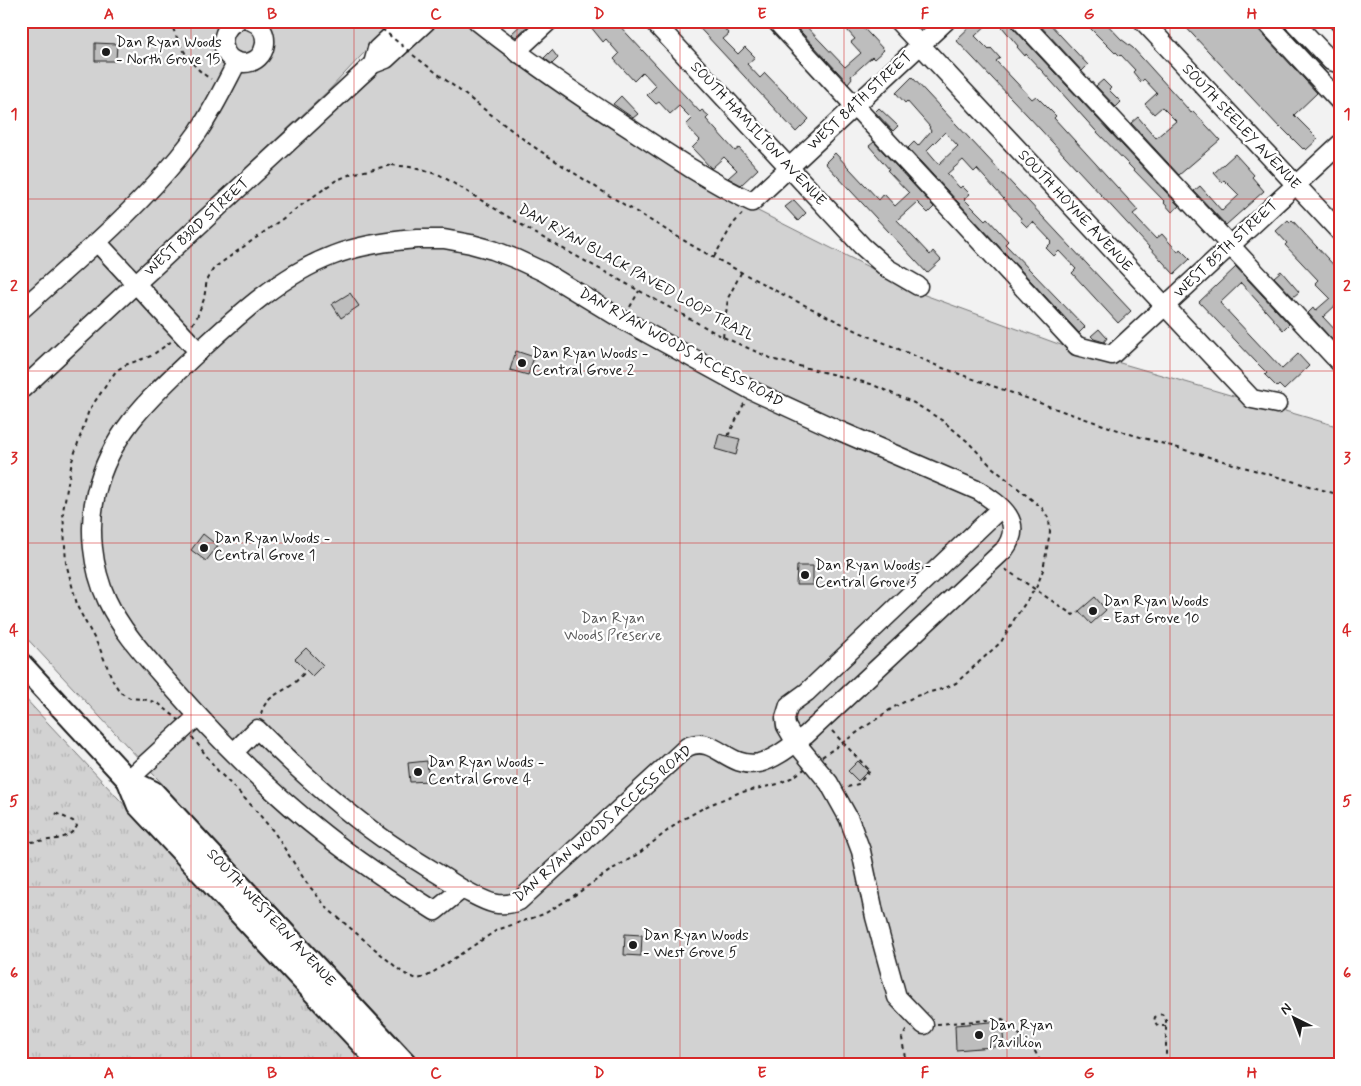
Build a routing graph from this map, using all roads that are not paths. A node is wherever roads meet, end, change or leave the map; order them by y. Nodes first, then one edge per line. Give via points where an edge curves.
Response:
1 (237, 21) edge
2 (251, 21) edge
3 (407, 21) edge
4 (427, 21) edge
5 (477, 21) edge
6 (549, 21) edge
7 (653, 21) edge
8 (776, 21) edge
9 (898, 21) edge
10 (946, 21) edge
11 (1021, 21) edge
12 (1143, 21) edge
13 (1265, 21) edge
14 (1293, 21) edge
15 (921, 45) junction
16 (517, 53) junction
17 (237, 62) junction
18 (373, 64) junction
19 (1340, 64) edge
20 (1340, 102) edge
21 (855, 106) junction
22 (1340, 144) edge
23 (789, 168) junction
24 (1296, 185) junction
25 (1340, 232) edge
26 (97, 242) junction
27 (1230, 246) junction
28 (136, 283) junction
29 (918, 286) dead end
30 (1164, 307) junction
31 (21, 310) edge
32 (199, 352) junction
33 (1340, 363) edge
34 (21, 390) edge
35 (1277, 404) dead end
36 (1001, 508) junction
37 (21, 664) edge
38 (198, 716) junction
39 (796, 743) junction
40 (234, 752) junction
41 (128, 780) junction
42 (462, 889) junction
43 (920, 1021) road end
44 (382, 1065) edge
45 (407, 1065) edge

1 - 17 street via 228,27 223,40 226,53
2 - 17 street via 264,33 265,46 262,53 251,61
3 - 18 street, WEST 83RD STREET via 376,49
4 - 18 street, WEST 83RD STREET via 386,59
5 - 16 street
6 - 16 street
7 - 23 street, SOUTH HAMILTON AVENUE
8 - 21 street
9 - 15 street, SOUTH HOYNE AVENUE
10 - 15 street, WEST 84TH STREET
11 - 27 street
12 - 24 street, SOUTH SEELEY AVENUE
13 - 20 street
14 - 19 street via 1331,61
15 - 21 street, WEST 84TH STREET
15 - 30 street, SOUTH HOYNE AVENUE
16 - 23 street, WEST 84TH STREET via 704,177 752,202
17 - 26 street via 199,131 169,170
18 - 28 street, WEST 83RD STREET
21 - 23 street, WEST 84TH STREET
21 - 30 street, WEST 85TH STREET via 1077,346 1112,355
22 - 24 street, WEST 85TH STREET
23 - 29 street, SOUTH HAMILTON AVENUE via 862,246 887,268
24 - 25 street, SOUTH SEELEY AVENUE
24 - 27 street, WEST 85TH STREET
26 - 28 street
26 - 31 street
27 - 30 street, WEST 85TH STREET
27 - 33 street
28 - 32 street
28 - 34 street, WEST 83RD STREET
30 - 35 street, SOUTH HOYNE AVENUE via 1252,399
32 - 36 street, DAN RYAN WOODS ACCESS ROAD via 280,283 335,254 390,241 417,239 471,244 544,272 750,390 966,484
32 - 38 street, DAN RYAN WOODS ACCESS ROAD via 133,417 116,441 96,494 92,521 93,548 106,599 135,644
36 - 39 street via 807,692 789,705 786,726
36 - 39 street, DAN RYAN WOODS ACCESS ROAD via 1013,524 1013,532 1011,540 996,558
37 - 41 main road, SOUTH WESTERN AVENUE
38 - 40 street, DAN RYAN WOODS ACCESS ROAD
38 - 41 street
39 - 42 street, DAN RYAN WOODS ACCESS ROAD via 772,758 750,764 729,758 704,743 687,747 519,901 508,905 493,904
39 - 43 street via 829,783 849,819 861,851 897,997
40 - 42 street, DAN RYAN WOODS ACCESS ROAD via 325,835 435,911
40 - 42 street via 257,729 358,820
41 - 44 main road, SOUTH WESTERN AVENUE via 138,805
41 - 45 main road, SOUTH WESTERN AVENUE via 153,792

